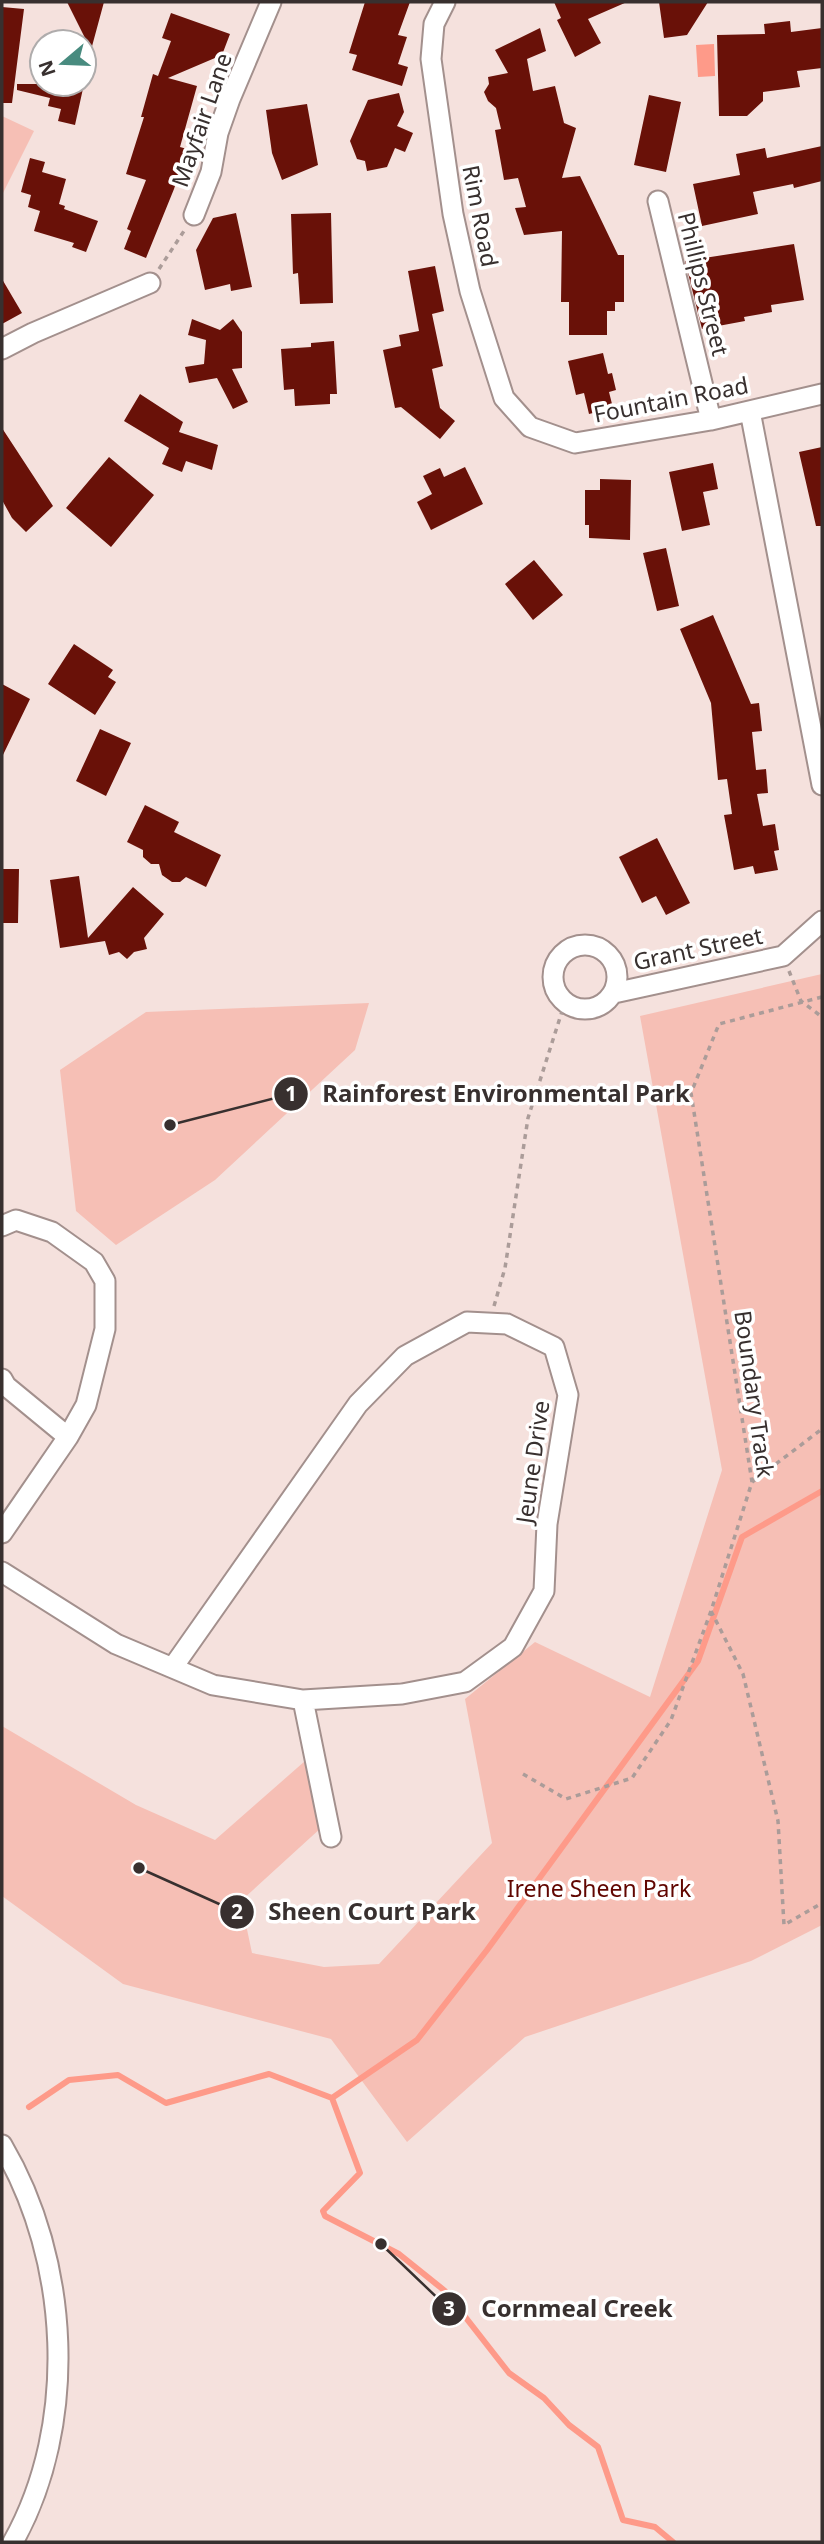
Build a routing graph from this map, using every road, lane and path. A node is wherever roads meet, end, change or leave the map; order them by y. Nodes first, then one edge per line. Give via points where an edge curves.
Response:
1 (271, 2) edge
2 (445, 2) edge
3 (658, 201) dead end
4 (194, 215) joint
5 (150, 283) joint
6 (2, 349) edge
7 (822, 394) edge
8 (750, 411) junction
9 (711, 420) junction
10 (530, 427) joint
11 (822, 785) edge
12 (822, 921) edge
13 (783, 956) junction
14 (614, 993) junction
15 (822, 996) edge
16 (801, 1001) junction
17 (565, 1002) junction
18 (822, 1017) edge
19 (2, 1226) edge
20 (489, 1323) junction
21 (2, 1379) edge
22 (822, 1429) edge
23 (68, 1437) junction
24 (752, 1482) junction
25 (2, 1533) edge
26 (2, 1572) edge
27 (711, 1611) junction
28 (173, 1667) junction
29 (303, 1700) junction
30 (523, 1774) dead end
31 (331, 1837) dead end
32 (822, 1903) edge
33 (2, 2145) edge
34 (13, 2542) edge

1 - 4 street, Mayfair Lane via 218,133 211,172
2 - 10 street, Rim Road via 434,24 430,59 453,214 470,291 504,398
3 - 9 street, Phillips Street
4 - 5 path
5 - 6 street
7 - 8 street, Fountain Road
8 - 9 street, Fountain Road
8 - 11 street
9 - 10 street, Fountain Road via 575,443
12 - 13 street, Grant Street
13 - 14 street, Grant Street
13 - 16 path
14 - 17 street, Grant Street via 591,1009
14 - 17 street, Grant Street via 613,961 606,952 584,945 564,953 553,972 557,994
15 - 16 path
16 - 18 path
16 - 24 path, Boundary Track via 719,1024 691,1093
17 - 20 path via 528,1118 505,1268
19 - 23 street via 16,1220 52,1232 94,1262 105,1281 105,1329 86,1405
20 - 28 street, Jeune Drive via 467,1322 405,1356 358,1404
20 - 29 street, Jeune Drive via 507,1324 554,1347 568,1395 547,1524 544,1591 513,1647 465,1682 402,1694
21 - 23 street
22 - 24 path
23 - 25 street
24 - 27 path, Boundary Track
26 - 28 street, Jeune Drive via 116,1644
27 - 30 path, Boundary Track via 671,1720 632,1778 566,1799
27 - 32 path via 743,1674 778,1821 784,1925
28 - 29 street, Jeune Drive via 213,1685
29 - 31 street
33 - 34 street via 37,2220 54,2295 57,2335 57,2377 46,2461

